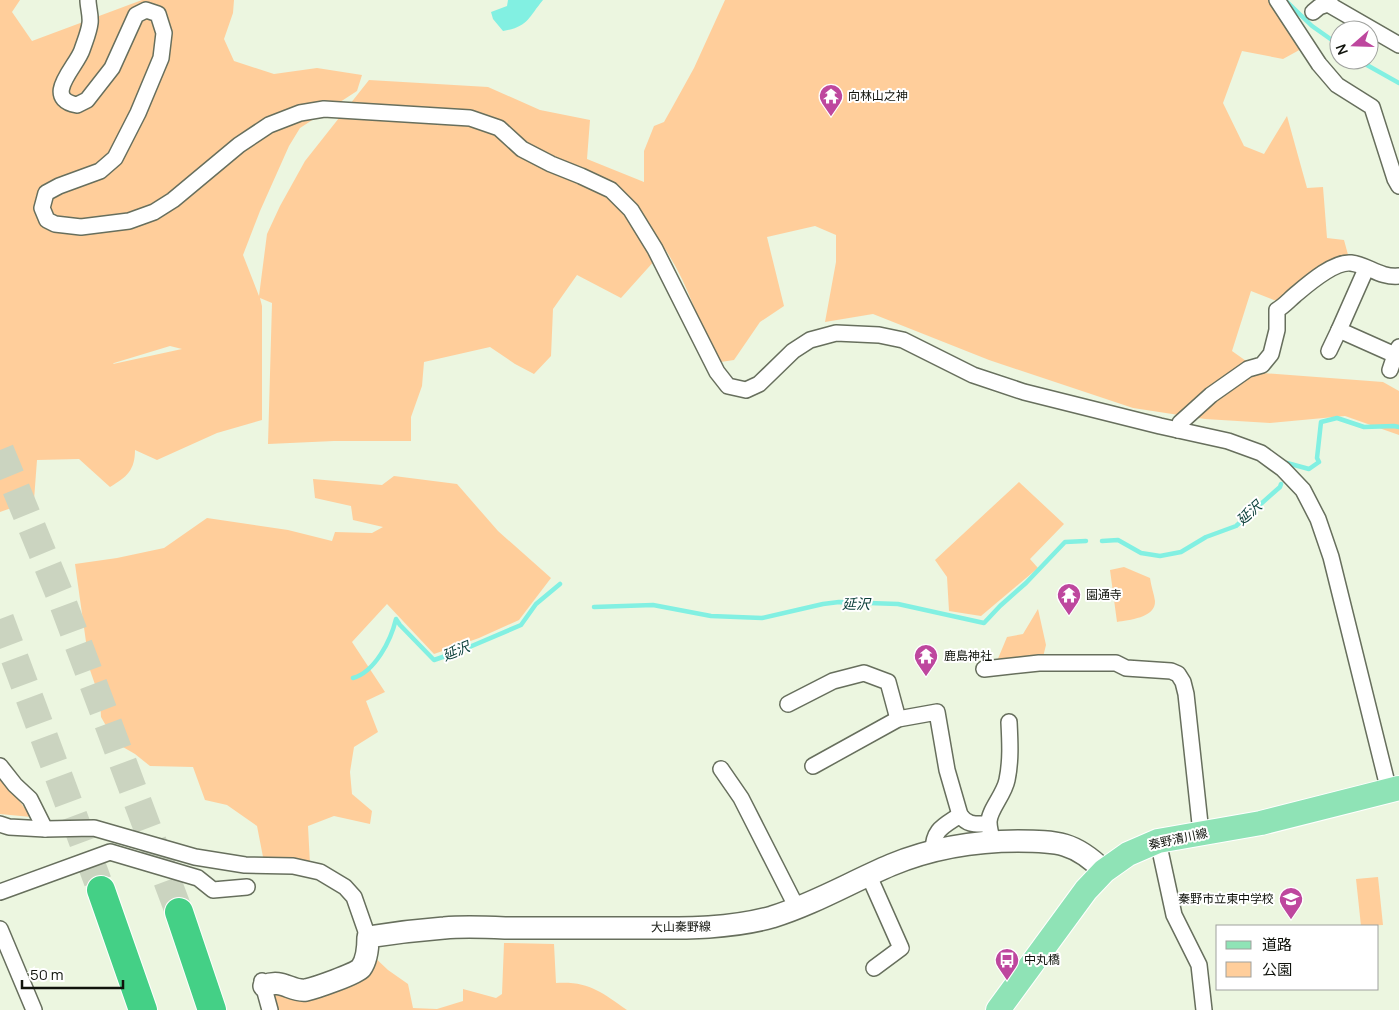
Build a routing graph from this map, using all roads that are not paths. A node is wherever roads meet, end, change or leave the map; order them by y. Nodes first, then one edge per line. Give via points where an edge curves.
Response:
1 (88, 0) edge
2 (1277, 0) edge
3 (1329, 2) edge
4 (1313, 12) dead end
5 (1399, 45) edge
6 (1399, 186) edge
7 (1366, 269) junction
8 (1399, 276) edge
9 (1339, 330) junction
10 (1329, 351) dead end
11 (1397, 351) edge
12 (1390, 370) dead end
13 (1178, 430) junction
14 (984, 669) dead end
15 (788, 704) dead end
16 (898, 719) junction
17 (1009, 722) dead end
18 (0, 766) edge
19 (813, 766) dead end
20 (720, 769) dead end
21 (1394, 789) edge
22 (960, 815) junction
23 (0, 824) edge
24 (45, 828) junction
25 (991, 832) junction
26 (1201, 833) junction
27 (1158, 841) junction
28 (933, 851) junction
29 (1104, 871) junction
30 (869, 876) junction
31 (246, 887) dead end
32 (101, 890) tunnel mouth
33 (0, 892) edge
34 (797, 908) junction
35 (179, 912) tunnel mouth
36 (0, 929) edge
37 (368, 938) junction
38 (874, 968) dead end
39 (263, 984) joint
40 (34, 1010) edge
41 (144, 1010) edge
42 (212, 1010) edge
43 (270, 1010) edge
44 (998, 1010) edge
45 (1204, 1010) edge

1 - 13 street via 90,22 82,52 63,83 61,93 64,100 77,106 87,100 112,68 136,15 146,10 158,14 164,33 161,58 138,114 115,158 100,171 46,193 42,208 47,220 55,224 81,227 129,222 154,212 239,145 270,125 300,113 324,109 470,118 499,128 522,148 611,190 631,210 655,249 717,372 728,386 746,390 759,384 810,340 836,333 879,335 903,340 973,374 1024,392
2 - 6 street via 1319,64 1337,85 1372,107
3 - 4 street
3 - 5 street
7 - 8 street
7 - 9 street
7 - 13 street via 1354,263 1336,265 1294,295 1277,310 1271,354 1262,365 1248,369 1211,395 1180,423
9 - 10 street
9 - 11 street
11 - 12 street
13 - 21 street via 1228,441 1261,453 1283,469 1303,490 1318,519 1331,557
14 - 26 street via 1039,663 1116,663 1126,668 1178,674 1186,694
15 - 16 street via 833,681 864,673 888,682
16 - 19 street
16 - 22 street via 936,712
17 - 25 street via 1010,766 1000,799 990,813
18 - 24 street via 30,800
20 - 34 street via 741,798
21 - 26 main road, 秦野清川線 via 1262,823
22 - 25 street via 965,821
22 - 28 street via 938,830 933,840
23 - 24 street
24 - 37 street via 94,828 195,857 244,865 293,866 320,872 345,887 354,897
25 - 28 main road, 大山秦野線
25 - 29 main road, 大山秦野線 via 1068,844 1092,858
26 - 27 main road, 秦野清川線
27 - 29 main road, 秦野清川線 via 1128,854
27 - 45 street via 1174,914 1199,965
28 - 30 main road, 大山秦野線
29 - 44 main road, 秦野清川線 via 1086,890
30 - 34 main road, 大山秦野線
30 - 38 street via 901,948
31 - 33 street via 213,890 198,878 110,852
32 - 41 highway
34 - 37 main road, 大山秦野線 via 746,923 710,927 446,927
35 - 42 highway
36 - 40 street
37 - 39 main road via 367,953 362,967 356,972 306,990 278,983
39 - 43 street

